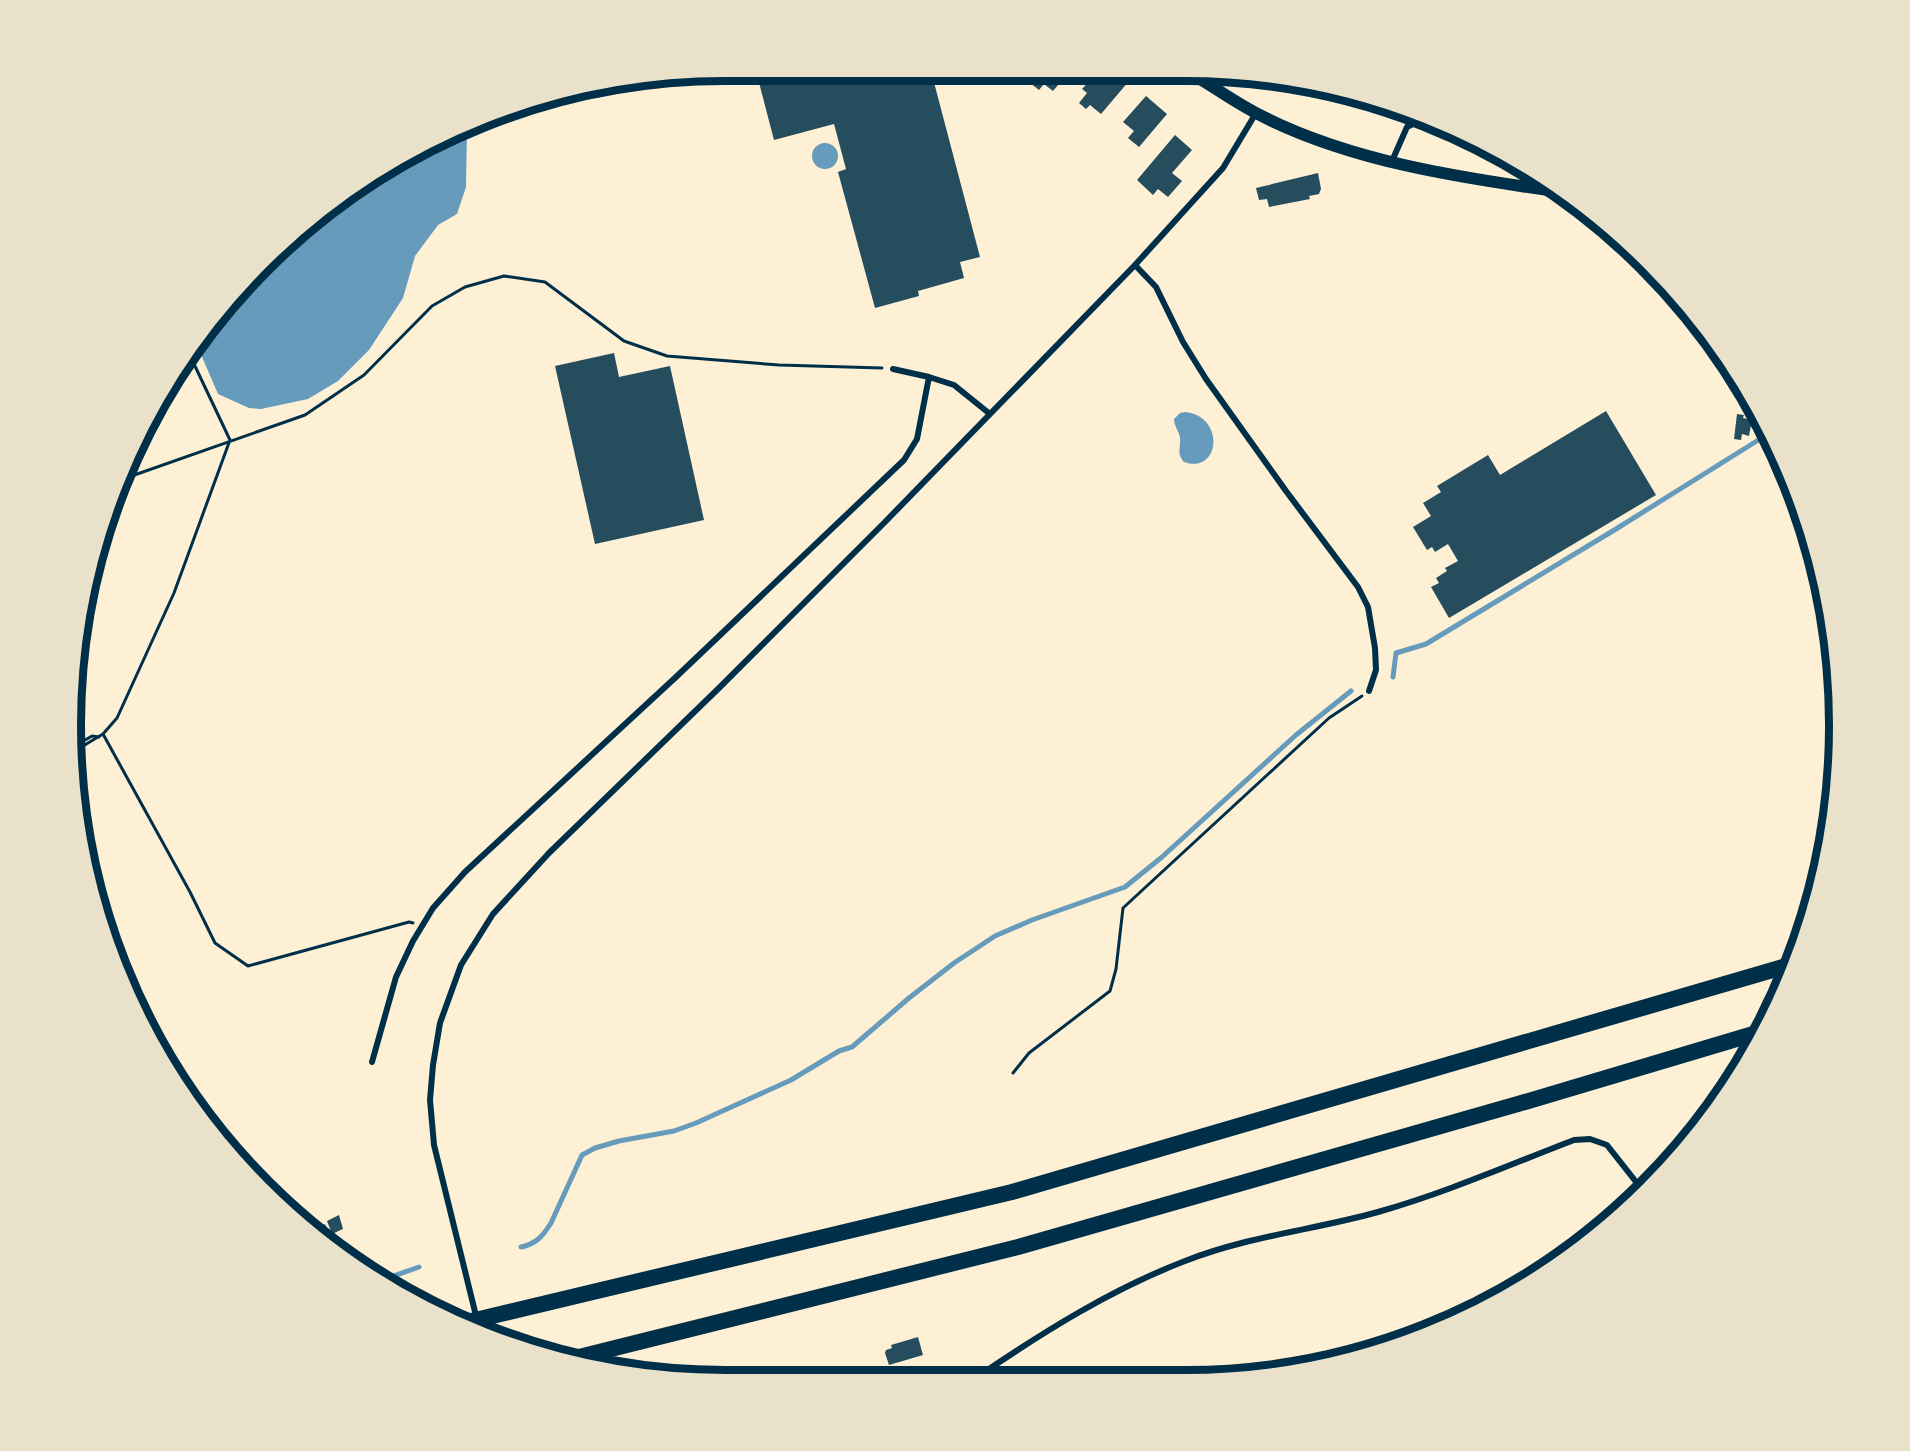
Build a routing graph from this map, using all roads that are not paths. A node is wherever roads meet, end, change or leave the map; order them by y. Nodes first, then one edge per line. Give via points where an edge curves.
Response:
1 (1204, 81) edge
2 (1256, 113) junction
3 (1414, 123) edge
4 (1392, 161) junction
5 (1542, 189) edge
6 (1135, 265) junction
7 (893, 369) road end
8 (929, 376) junction
9 (990, 414) junction
10 (1368, 691) road end
11 (1782, 967) edge
12 (1750, 1035) edge
13 (372, 1062) dead end
14 (1637, 1183) edge
15 (476, 1320) edge
16 (477, 1320) edge
17 (587, 1355) edge
18 (988, 1370) edge

1 - 2 main road
2 - 4 main road via 1328,144
2 - 6 street via 1223,168
3 - 4 street via 1407,127
4 - 5 main road
6 - 9 street
6 - 10 street via 1156,287 1206,379 1358,587 1368,607 1375,648 1376,670
7 - 8 street
8 - 9 street via 954,385
8 - 13 street via 917,439 904,460 465,872 433,908 396,977
9 - 16 street via 549,853 493,914 461,965 440,1023 430,1100 434,1145
11 - 15 highway via 1012,1192
12 - 17 highway via 1018,1247
14 - 18 street via 1607,1144 1574,1140 1377,1212 1226,1246 1183,1261 1112,1293

